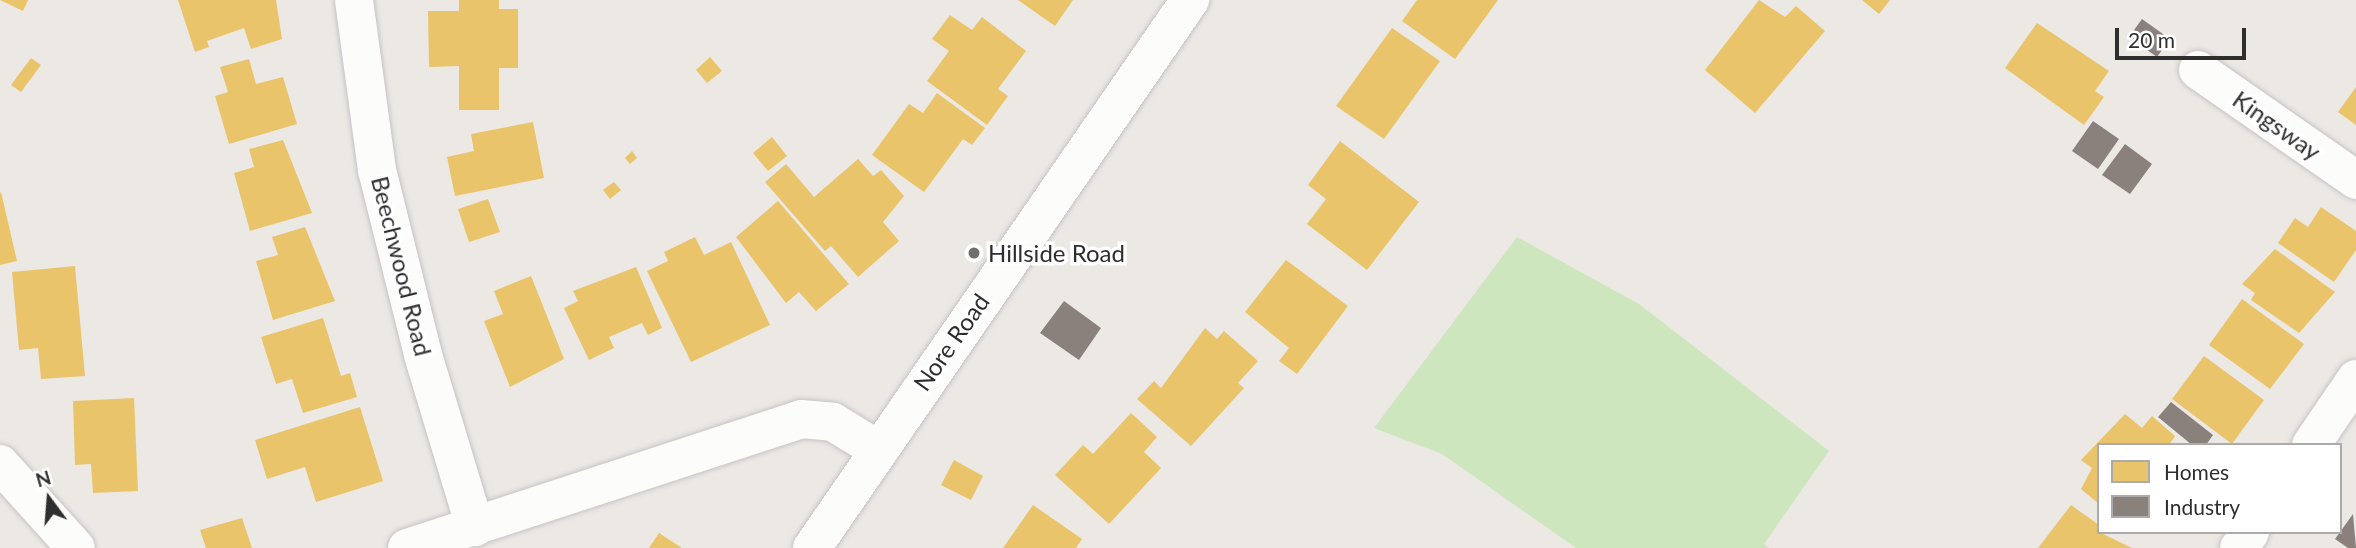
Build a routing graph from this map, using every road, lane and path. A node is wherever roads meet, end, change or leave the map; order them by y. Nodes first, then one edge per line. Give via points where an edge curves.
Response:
1 (354, 0) edge
2 (1190, 0) edge
3 (2198, 69) dead end
4 (2356, 180) edge
5 (2356, 379) edge
6 (2312, 443) edge
7 (877, 449) junction
8 (0, 464) edge
9 (475, 527) junction
10 (76, 548) edge
11 (407, 548) edge
12 (812, 548) edge

1 - 9 street, Beechwood Road via 377,170 423,355
2 - 7 street, Nore Road
3 - 4 street, Kingsway
5 - 6 street
7 - 9 street via 833,422 801,419
7 - 12 street, Nore Road
8 - 10 street
9 - 11 street

